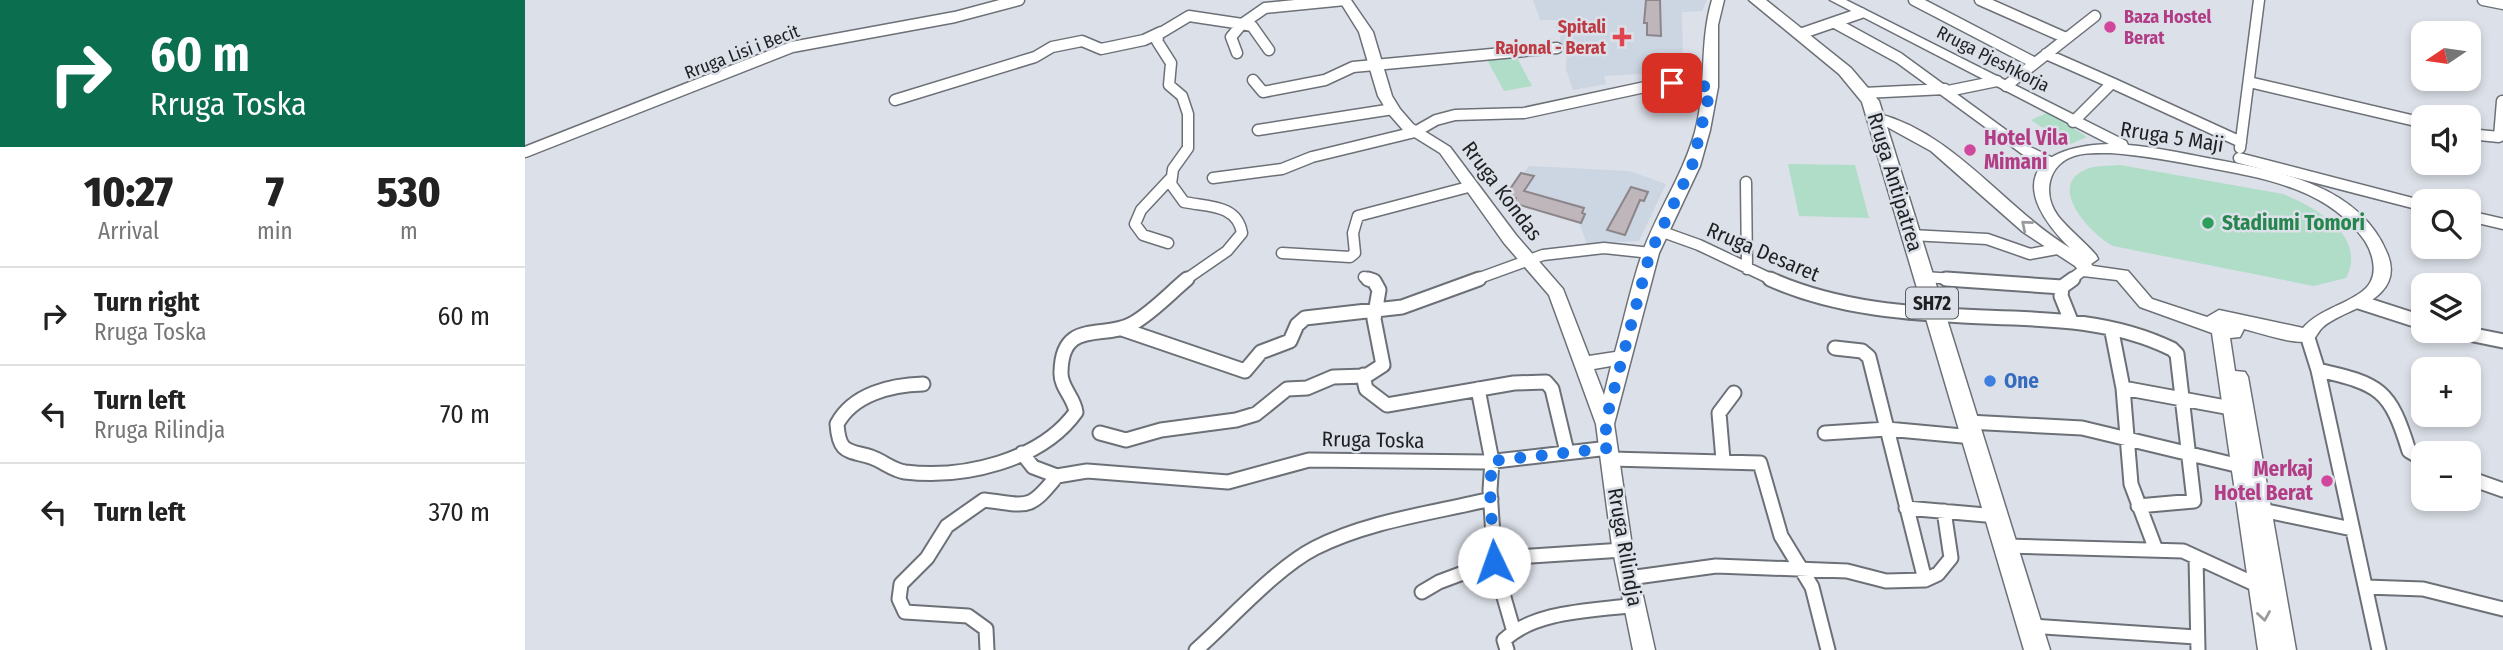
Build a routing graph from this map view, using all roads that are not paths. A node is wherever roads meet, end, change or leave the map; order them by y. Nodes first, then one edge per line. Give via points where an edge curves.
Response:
1 (1019, 0) edge
2 (1345, 0) edge
3 (1718, 0) edge
4 (1757, 0) edge
5 (1836, 0) edge
6 (1913, 0) edge
7 (1980, 0) edge
8 (2259, 0) edge
9 (2483, 0) edge
10 (2503, 4) edge
11 (1861, 13) junction
12 (2095, 16) dead end
13 (1835, 23) junction
14 (1242, 24) junction
15 (1161, 32) junction
16 (1800, 34) junction
17 (2066, 38) junction
18 (1557, 48) dead end
19 (1269, 50) dead end
20 (1237, 53) dead end
21 (2046, 54) junction
22 (2035, 62) junction
23 (1377, 66) junction
24 (1253, 80) dead end
25 (2249, 82) junction
26 (2112, 83) junction
27 (2001, 84) junction
28 (1711, 87) junction
29 (1947, 90) junction
30 (1864, 93) junction
31 (895, 100) dead end
32 (2502, 101) edge
33 (1393, 109) junction
34 (1876, 117) junction
35 (2411, 120) edge
36 (2073, 122) junction
37 (1258, 130) dead end
38 (1415, 132) junction
39 (2481, 135) edge
40 (2241, 142) junction
41 (2134, 149) junction
42 (525, 152) edge
43 (2052, 163) junction
44 (2238, 164) junction
45 (1213, 178) dead end
46 (1170, 179) junction
47 (1746, 182) dead end
48 (2340, 184) junction
49 (1472, 186) junction
50 (2411, 203) edge
51 (2338, 206) junction
52 (2481, 219) edge
53 (2503, 224) edge
54 (1660, 231) junction
55 (1911, 235) junction
56 (1168, 243) dead end
57 (2057, 249) junction
58 (1282, 253) dead end
59 (1650, 253) junction
60 (1529, 260) junction
61 (2086, 264) junction
62 (1747, 269) junction
63 (1364, 276) dead end
64 (1924, 277) junction
65 (2062, 287) junction
66 (2360, 302) junction
67 (1376, 309) junction
68 (1936, 316) junction
69 (2411, 319) edge
70 (2071, 320) junction
71 (2224, 326) junction
72 (1122, 329) junction
73 (2112, 332) junction
74 (2307, 335) junction
75 (2481, 337) edge
76 (2503, 341) edge
77 (1835, 348) dead end
78 (1622, 358) junction
79 (1585, 364) junction
80 (2318, 370) junction
81 (1363, 376) junction
82 (923, 384) dead end
83 (2123, 387) junction
84 (1478, 389) junction
85 (1734, 393) dead end
86 (2182, 400) junction
87 (2231, 408) junction
88 (1605, 424) junction
89 (1887, 429) junction
90 (1971, 430) junction
91 (1100, 433) dead end
92 (1825, 433) dead end
93 (2127, 437) junction
94 (1567, 452) junction
95 (2411, 452) edge
96 (1022, 453) junction
97 (2188, 453) junction
98 (1610, 454) junction
99 (1723, 460) junction
100 (1492, 461) junction
101 (2240, 466) junction
102 (1057, 476) junction
103 (2481, 482) edge
104 (2503, 490) edge
105 (1491, 499) junction
106 (2138, 506) junction
107 (1906, 508) junction
108 (2262, 510) junction
109 (1944, 512) junction
110 (1997, 516) junction
111 (2352, 528) junction
112 (2005, 546) junction
113 (1623, 550) junction
114 (2155, 550) junction
115 (2196, 557) junction
116 (1494, 562) junction
117 (1802, 569) junction
118 (1629, 578) junction
119 (1925, 580) junction
120 (2259, 586) junction
121 (2365, 587) junction
122 (1422, 592) dead end
123 (1635, 605) junction
124 (2503, 609) edge
125 (2030, 626) junction
126 (1514, 632) junction
127 (2197, 644) edge
128 (988, 650) edge
129 (1196, 650) edge
130 (1507, 650) edge
131 (1644, 650) edge
132 (1828, 650) edge
133 (2037, 650) edge
134 (2269, 650) edge
135 (2285, 650) edge
136 (2379, 650) edge

1 - 42 street, Rruga Lisi i Becit via 955,17 792,47
2 - 14 street via 1265,8
2 - 23 street, Rruga Kondas via 1366,32
3 - 28 street, Rruga Rilindja via 1711,26
4 - 16 main road, Rruga Antipatrea / SH72
5 - 11 street, Rruga Pjeshkorja
6 - 22 street
7 - 17 street
8 - 25 street, Rruga 5 Maji
9 - 10 street
11 - 13 street
11 - 27 street, Rruga Pjeshkorja
12 - 17 street
13 - 16 street
13 - 29 street
14 - 15 street via 1189,16
14 - 19 street via 1252,26
14 - 20 street via 1231,37
15 - 31 street via 1107,49 1094,49 1085,41 1059,45 1038,56
15 - 46 street via 1157,41 1173,71 1168,83 1182,96 1188,114 1187,152
16 - 30 main road, Rruga Antipatrea / SH72
17 - 21 street
18 - 23 street
21 - 22 street
21 - 26 street
22 - 27 street
23 - 24 street via 1353,67 1325,80 1263,92
23 - 33 street, Rruga Kondas
25 - 35 street
25 - 40 street, Rruga 5 Maji
26 - 36 street
26 - 40 street
27 - 29 street
27 - 36 street, Rruga Pjeshkorja
28 - 38 street via 1659,84 1524,113 1455,115
28 - 54 street, Rruga Rilindja via 1692,166
29 - 30 street
29 - 43 street via 2018,145
30 - 34 main road, Rruga Antipatrea / SH72
32 - 39 street via 2499,137
33 - 37 street
33 - 38 street, Rruga Kondas
34 - 55 main road, Rruga Antipatrea / SH72
57 -> 34 street via 1952,157 1905,128
36 - 41 street, Rruga Pjeshkorja
38 - 45 street via 1312,157 1282,169
38 - 49 street, Rruga Kondas via 1440,144
40 - 44 street, Rruga 5 Maji
41 - 43 street, Rruga 5 Maji via 2087,149
41 - 44 street, Rruga 5 Maji
43 - 61 street via 2042,178 2042,195 2056,226
44 - 48 street
44 - 51 street, Rruga 5 Maji via 2287,180
46 - 56 street via 1141,210 1135,224 1143,236
46 - 72 street via 1184,202 1233,212 1242,233 1234,247 1194,272 1159,307
47 - 62 street
48 - 50 street
48 - 51 street
49 - 58 street via 1358,216 1353,233 1356,248 1350,257
49 - 60 street, Rruga Kondas
51 - 66 street, Rruga 5 Maji via 2370,236 2381,257 2381,280
52 - 53 street
54 - 59 street, Rruga Rilindja
54 - 62 street, Rruga Desaret
55 - 57 street via 1987,239 2030,254
55 - 64 main road, Rruga Antipatrea / SH72
57 - 61 street
59 - 60 street via 1604,248
59 - 78 street, Rruga Rilindja
60 - 67 street via 1402,307
60 - 79 street, Rruga Kondas via 1557,293
61 - 65 street
61 - 71 street via 2094,274 2122,275 2146,303 2158,309
62 - 68 street, Rruga Desaret via 1812,295
63 - 67 street via 1377,285
64 - 65 street
64 - 68 main road, Rruga Antipatrea / SH72
65 - 70 street
66 - 69 street
66 - 74 street via 2325,314
67 - 72 street via 1300,320 1290,341 1261,352 1245,371
67 - 81 street via 1383,365
68 - 70 street, Rruga Desaret
68 - 90 main road, Rruga Antipatrea / SH72
70 - 73 street, Rruga Desaret via 2094,323
71 - 74 street
71 - 87 street
71 - 108 street
72 - 96 street via 1091,331 1072,342 1060,374 1076,412 1058,436
73 - 83 street
73 - 86 street, Rruga Desaret via 2175,350
74 - 80 street
75 - 76 street
77 - 89 street via 1862,351 1869,357
78 - 79 street
78 - 88 street, Rruga Rilindja
79 - 88 street, Rruga Kondas
80 - 95 street via 2358,379 2386,395 2396,407
80 - 111 street
81 - 84 street via 1366,389 1387,405
81 - 91 street via 1333,377 1307,388 1287,389 1256,414 1236,419 1161,429 1126,440
82 - 96 street via 889,389 855,404 840,418 841,443 852,454 906,472 968,468
83 - 86 street
83 - 93 street
84 - 94 street via 1546,382 1552,389
84 - 100 street
85 - 99 street via 1719,413
86 - 87 street
86 - 97 street
87 - 101 street
88 - 98 street, Rruga Rilindja
89 - 90 street
89 - 92 street
89 - 107 street
90 - 93 street via 2061,425
90 - 110 main road, Rruga Antipatrea / SH72
93 - 97 street
93 - 106 street
94 - 98 street, Rruga Toska
94 - 100 street, Rruga Toska
96 - 102 street via 1033,467
97 - 101 street
97 - 106 street via 2193,501
98 - 99 street, Rruga Toska
98 - 113 street, Rruga Rilindja
99 - 117 street, Rruga Toska via 1760,463 1781,536
100 - 102 street, Rruga Toska via 1309,460 1228,482 1087,471
100 - 105 street
101 - 120 street
102 - 128 street via 1029,505 988,499 972,507 942,531 926,558 901,584 899,599 905,612 920,616 967,614 986,629
103 - 104 street
105 - 116 street
105 - 129 street via 1348,534 1313,550 1290,565
106 - 114 street
107 - 109 street
107 - 119 street
108 - 111 street
108 - 135 street
109 - 110 street
109 - 119 street via 1951,558
110 - 112 main road, Rruga Antipatrea / SH72
111 - 121 street
112 - 114 street
112 - 125 main road, Rruga Antipatrea / SH72
113 - 116 street
113 - 118 street, Rruga Rilindja
114 - 115 street via 2183,551
115 - 120 street
115 - 127 street
116 - 122 street
116 - 126 street
117 - 118 street via 1716,566
117 - 119 street via 1847,571 1886,581
117 - 132 street via 1817,600
118 - 123 street, Rruga Rilindja
120 -> 134 street
121 - 124 street via 2423,589
121 - 136 street
123 - 126 street via 1545,620
123 - 131 street, Rruga Rilindja
125 - 127 street
125 - 133 main road, Rruga Antipatrea / SH72
126 - 130 street via 1504,639

